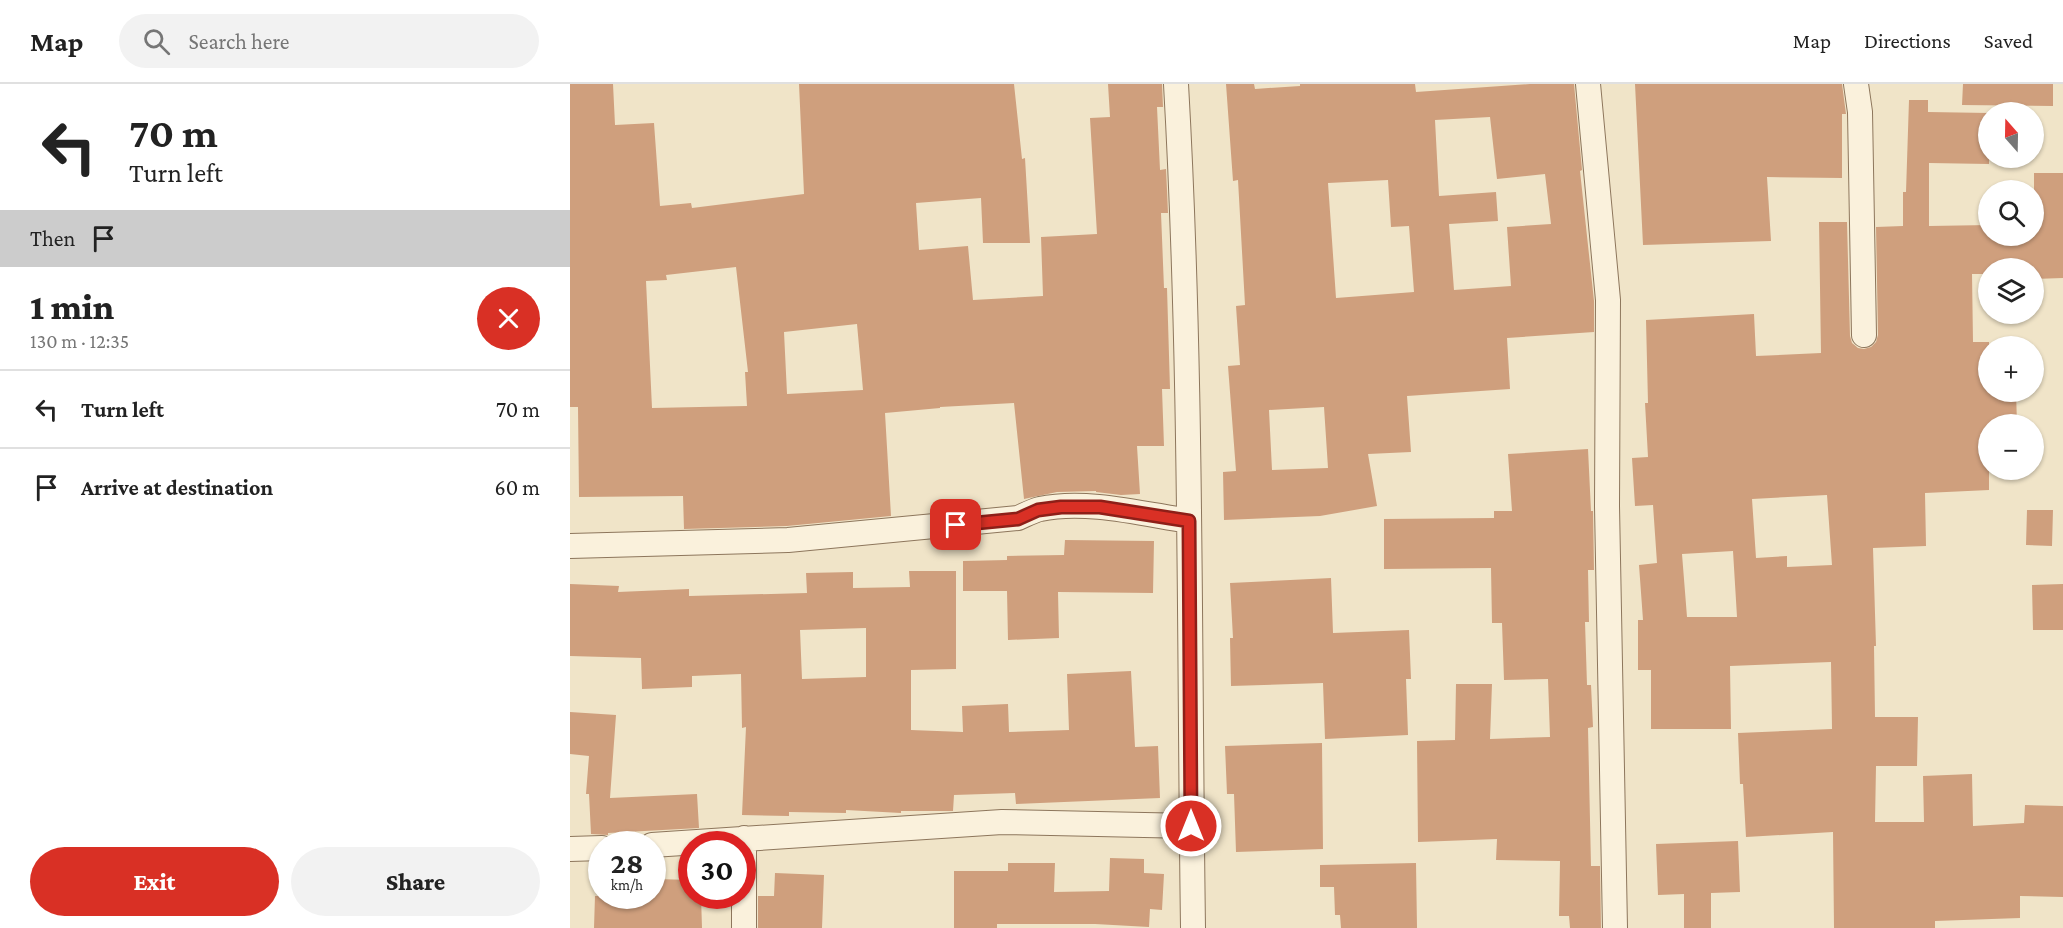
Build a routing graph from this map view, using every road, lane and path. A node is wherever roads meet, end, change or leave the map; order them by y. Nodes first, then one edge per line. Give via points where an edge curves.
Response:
1 (1176, 84) edge
2 (1588, 84) edge
3 (1856, 84) edge
4 (1864, 335) dead end
5 (1189, 521) junction
6 (570, 546) edge
7 (1191, 826) junction
8 (756, 837) edge
9 (588, 848) edge
10 (570, 849) edge
11 (744, 909) edge
12 (744, 928) edge
13 (1193, 928) edge
14 (1615, 928) edge

1 - 5 street via 1183,206
2 - 14 street via 1608,300 1607,506
3 - 4 street via 1860,112
5 - 6 street via 1100,507 1061,507 1038,510 1018,519 800,539
5 - 7 street
7 - 8 street via 1002,822
7 - 13 street
9 - 10 street
11 - 12 street

